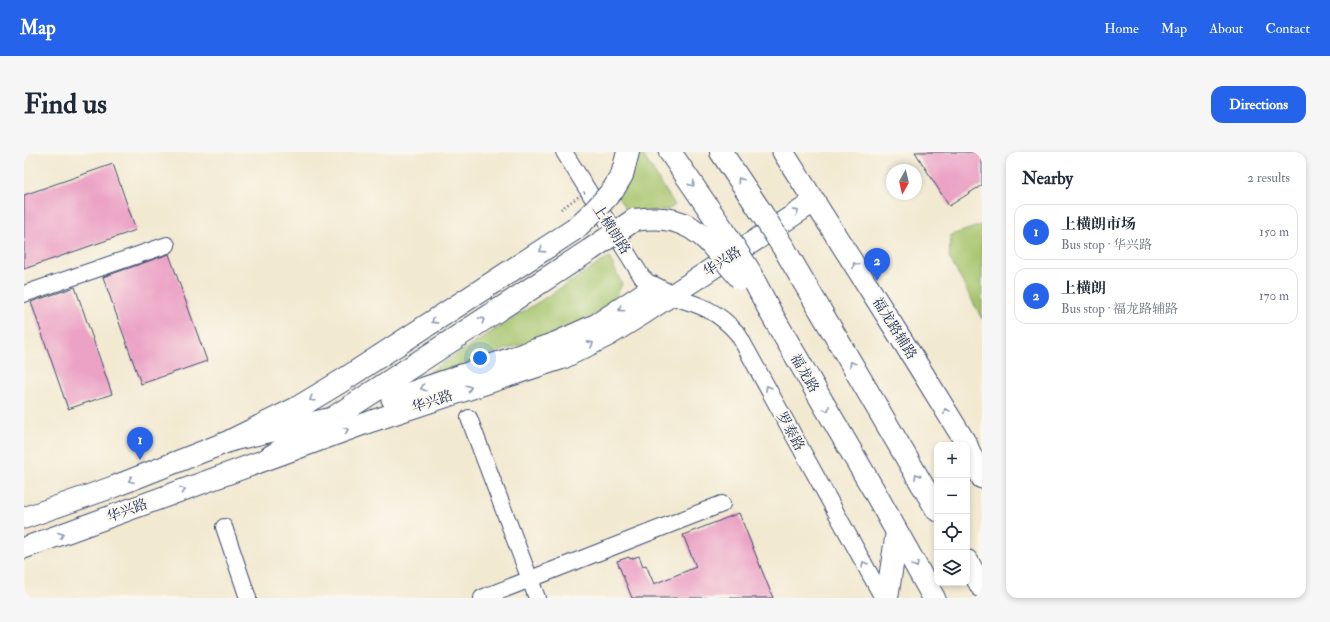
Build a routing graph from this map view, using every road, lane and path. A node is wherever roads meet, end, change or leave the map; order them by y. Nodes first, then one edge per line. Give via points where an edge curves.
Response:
1 (564, 152) edge
2 (628, 152) edge
3 (670, 152) edge
4 (721, 152) edge
5 (783, 152) edge
6 (586, 191) dead end
7 (815, 201) junction
8 (561, 209) dead end
9 (716, 236) junction
10 (167, 245) dead end
11 (662, 291) junction
12 (24, 294) edge
13 (333, 418) junction
14 (469, 418) dead end
15 (232, 440) junction
16 (965, 442) edge
17 (970, 452) edge
18 (270, 457) junction
19 (982, 478) edge
20 (722, 504) dead end
21 (934, 505) edge
22 (24, 518) edge
23 (224, 527) dead end
24 (897, 532) junction
25 (24, 548) edge
26 (970, 566) edge
27 (530, 579) junction
28 (982, 587) edge
29 (248, 598) edge
30 (482, 598) edge
31 (537, 598) edge
32 (883, 598) edge
33 (887, 598) edge
34 (934, 598) edge

1 - 11 street, 上横朗路 via 642,277
2 -> 15 highway, bridge via 622,175 613,190 575,229 340,382 296,408
3 -> 9 highway, 福龙路
21 -> 4 highway, bridge via 785,250
5 - 7 main road, 福龙路辅路
6 - 8 path, bridge
11 -> 7 main road, 华兴路
16 -> 7 main road, 福龙路辅路 via 920,366
13 -> 9 highway, bridge via 634,220 671,219
9 -> 24 highway, 福龙路, bridge via 772,316
10 - 12 street
11 -> 13 main road, 华兴路 via 555,343
18 -> 11 main road, 华兴路 via 379,418 563,358 609,335
32 -> 11 street, 罗泰路 via 738,334 728,322 712,311
13 - 15 main road, 华兴路
13 - 18 highway
14 - 27 street
15 -> 22 main road, 华兴路 via 113,487
17 - 19 main road, 福龙路辅路
25 -> 18 main road, 华兴路
20 - 27 street
23 - 29 street
24 - 33 highway
24 -> 34 highway, 福龙路
26 - 28 highway
27 - 30 street
27 - 31 street

